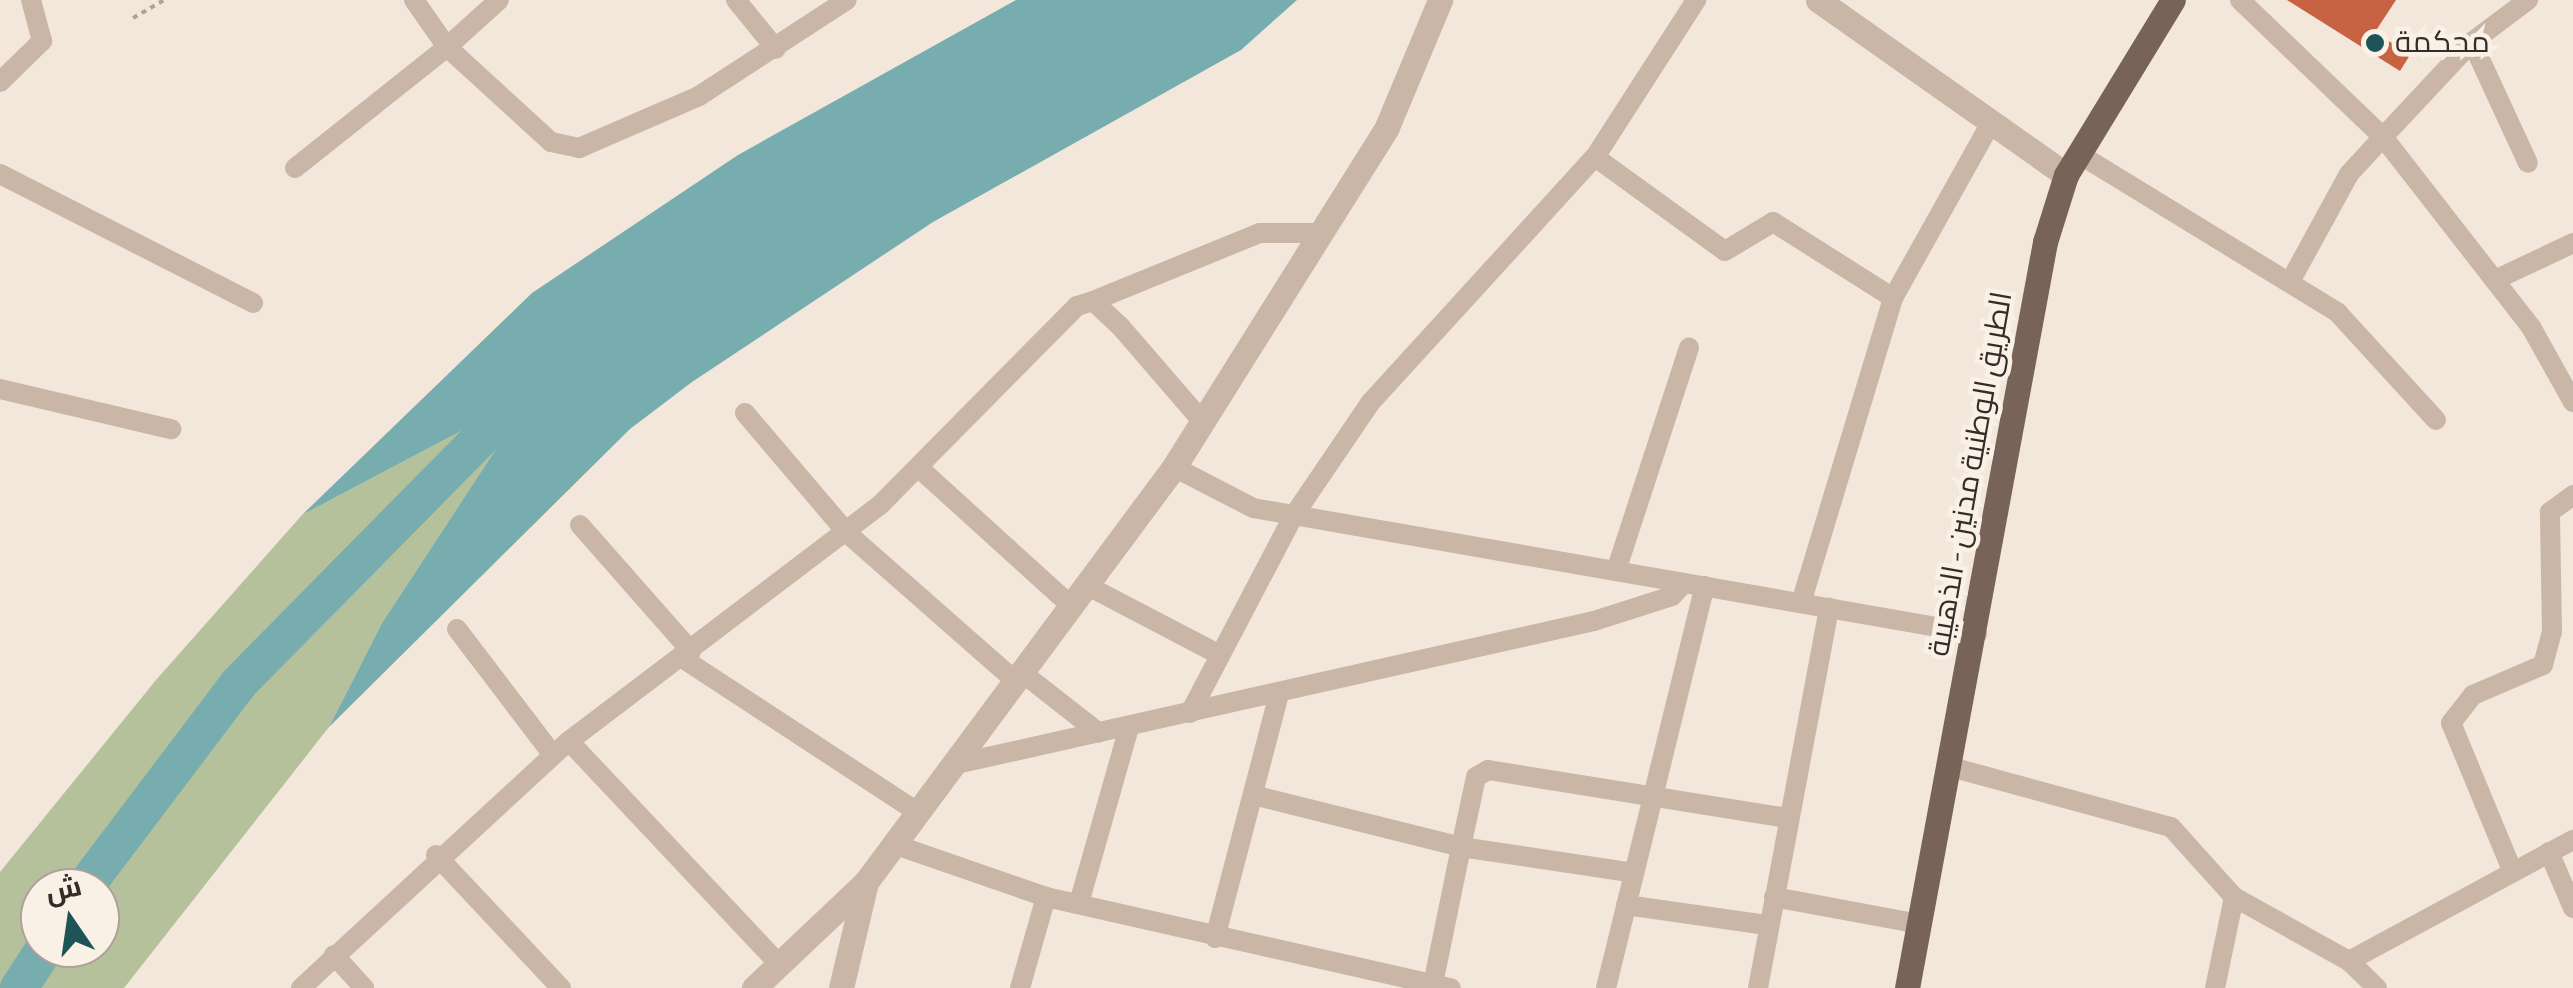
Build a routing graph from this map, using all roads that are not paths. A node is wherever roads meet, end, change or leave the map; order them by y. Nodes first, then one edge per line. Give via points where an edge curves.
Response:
1 (32, 0) edge
2 (414, 0) edge
3 (499, 0) edge
4 (736, 0) edge
5 (847, 0) edge
6 (1440, 0) edge
7 (1696, 0) edge
8 (1818, 0) edge
9 (2173, 0) edge
10 (2240, 0) edge
11 (2528, 0) edge
12 (2472, 42) junction
13 (447, 47) junction
14 (776, 49) junction
15 (0, 82) edge
16 (1991, 123) junction
17 (2383, 137) junction
18 (1595, 157) junction
19 (2528, 163) dead end
20 (2073, 164) junction
21 (296, 168) dead end
22 (0, 174) edge
23 (1321, 233) junction
24 (2573, 243) edge
25 (2497, 279) junction
26 (2291, 280) junction
27 (1893, 298) junction
28 (1093, 301) junction
29 (253, 304) dead end
30 (1689, 348) dead end
31 (0, 389) edge
32 (2573, 402) edge
33 (745, 413) dead end
34 (1200, 420) junction
35 (2436, 420) dead end
36 (171, 429) dead end
37 (1174, 466) junction
38 (918, 468) junction
39 (2573, 495) edge
40 (1294, 515) junction
41 (580, 525) dead end
42 (847, 533) junction
43 (1616, 571) junction
44 (1694, 584) junction
45 (1078, 596) junction
46 (1800, 603) junction
47 (1829, 608) junction
48 (457, 629) dead end
49 (1977, 634) junction
50 (1216, 653) junction
51 (686, 655) junction
52 (1016, 675) junction
53 (1279, 694) junction
54 (1190, 714) junction
55 (1129, 727) junction
56 (1099, 733) junction
57 (569, 741) junction
58 (552, 756) junction
59 (952, 766) junction
60 (1951, 767) junction
61 (1253, 795) junction
62 (1652, 799) junction
63 (917, 812) junction
64 (1787, 818) junction
65 (2573, 840) edge
66 (893, 844) junction
67 (1462, 848) junction
68 (2549, 852) junction
69 (436, 855) junction
70 (2512, 870) junction
71 (1634, 873) junction
72 (866, 882) junction
73 (1046, 896) junction
74 (1774, 897) junction
75 (2234, 897) junction
76 (1078, 903) junction
77 (1626, 905) junction
78 (2573, 908) edge
79 (1920, 924) junction
80 (1767, 925) junction
81 (1215, 938) junction
82 (334, 956) junction
83 (2349, 961) junction
84 (779, 964) junction
85 (1442, 986) edge
86 (301, 988) edge
87 (364, 988) edge
88 (561, 988) edge
89 (754, 988) edge
90 (841, 988) edge
91 (1020, 988) edge
92 (1606, 988) edge
93 (1758, 988) edge
94 (1907, 988) edge
95 (2215, 988) edge
96 (2377, 988) edge

1 - 15 street via 42,41
2 - 13 street
3 - 13 street
4 - 14 street
5 - 14 street
6 - 23 street via 1387,126
7 - 18 street
8 - 16 street
9 - 20 main road, الطريق الوطنية مدنين - الذهيبة
10 - 17 street
11 - 12 street
12 - 17 street
12 - 19 street
13 - 14 street via 550,142 579,148 699,96
13 - 21 street
16 - 20 street
16 - 27 street
17 - 25 street
17 - 26 street via 2349,174
18 - 27 street via 1726,251 1773,222
18 - 40 street via 1395,370
20 - 26 street
20 - 49 main road, الطريق الوطنية مدنين - الذهيبة via 2045,242
22 - 29 street
23 - 28 street via 1260,234
23 - 34 street
24 - 25 street
25 - 32 street
26 - 35 street via 2370,342
27 - 46 street
28 - 34 street
28 - 38 street via 1077,306
30 - 43 street
31 - 36 street
33 - 42 street
34 - 37 street
37 - 40 street via 1254,508
37 - 45 street
38 - 42 street
38 - 45 street
39 - 70 street via 2550,512 2552,632 2543,665 2473,694 2452,722
40 - 43 street
40 - 50 street
41 - 51 street
42 - 51 street
42 - 52 street
43 - 44 street
44 - 46 street
44 - 53 street via 1611,616
44 - 62 street
45 - 50 street
45 - 52 street
46 - 47 street
47 - 49 street
47 - 64 street
48 - 58 street
49 - 60 main road, الطريق الوطنية مدنين - الذهيبة
50 - 54 street
51 - 57 street
51 - 63 street
52 - 56 street
52 - 59 street
53 - 54 street
53 - 61 street
54 - 55 street
55 - 56 street
55 - 76 street
56 - 59 street
57 - 58 street
57 - 84 street
58 - 69 street
59 - 63 street
60 - 75 street via 2172,827
60 - 79 main road, الطريق الوطنية مدنين - الذهيبة
61 - 67 street
61 - 81 street
62 - 64 street
62 - 67 street via 1488,770 1476,777
62 - 71 street
63 - 66 street
64 - 74 street
65 - 68 street
66 - 72 street
66 - 73 street
67 - 71 street
67 - 85 street
68 - 70 street
68 - 78 street
69 - 82 street
69 - 88 street
70 - 83 street
71 - 77 street
72 - 84 street
72 - 90 street
73 - 76 street
73 - 91 street
74 - 79 street
74 - 80 street
75 - 83 street
75 - 95 street
76 - 81 street
77 - 80 street
77 - 92 street
79 - 94 main road, الطريق الوطنية مدنين - الذهيبة
80 - 93 street
81 - 85 street
82 - 86 street
82 - 87 street
83 - 96 street
84 - 89 street

